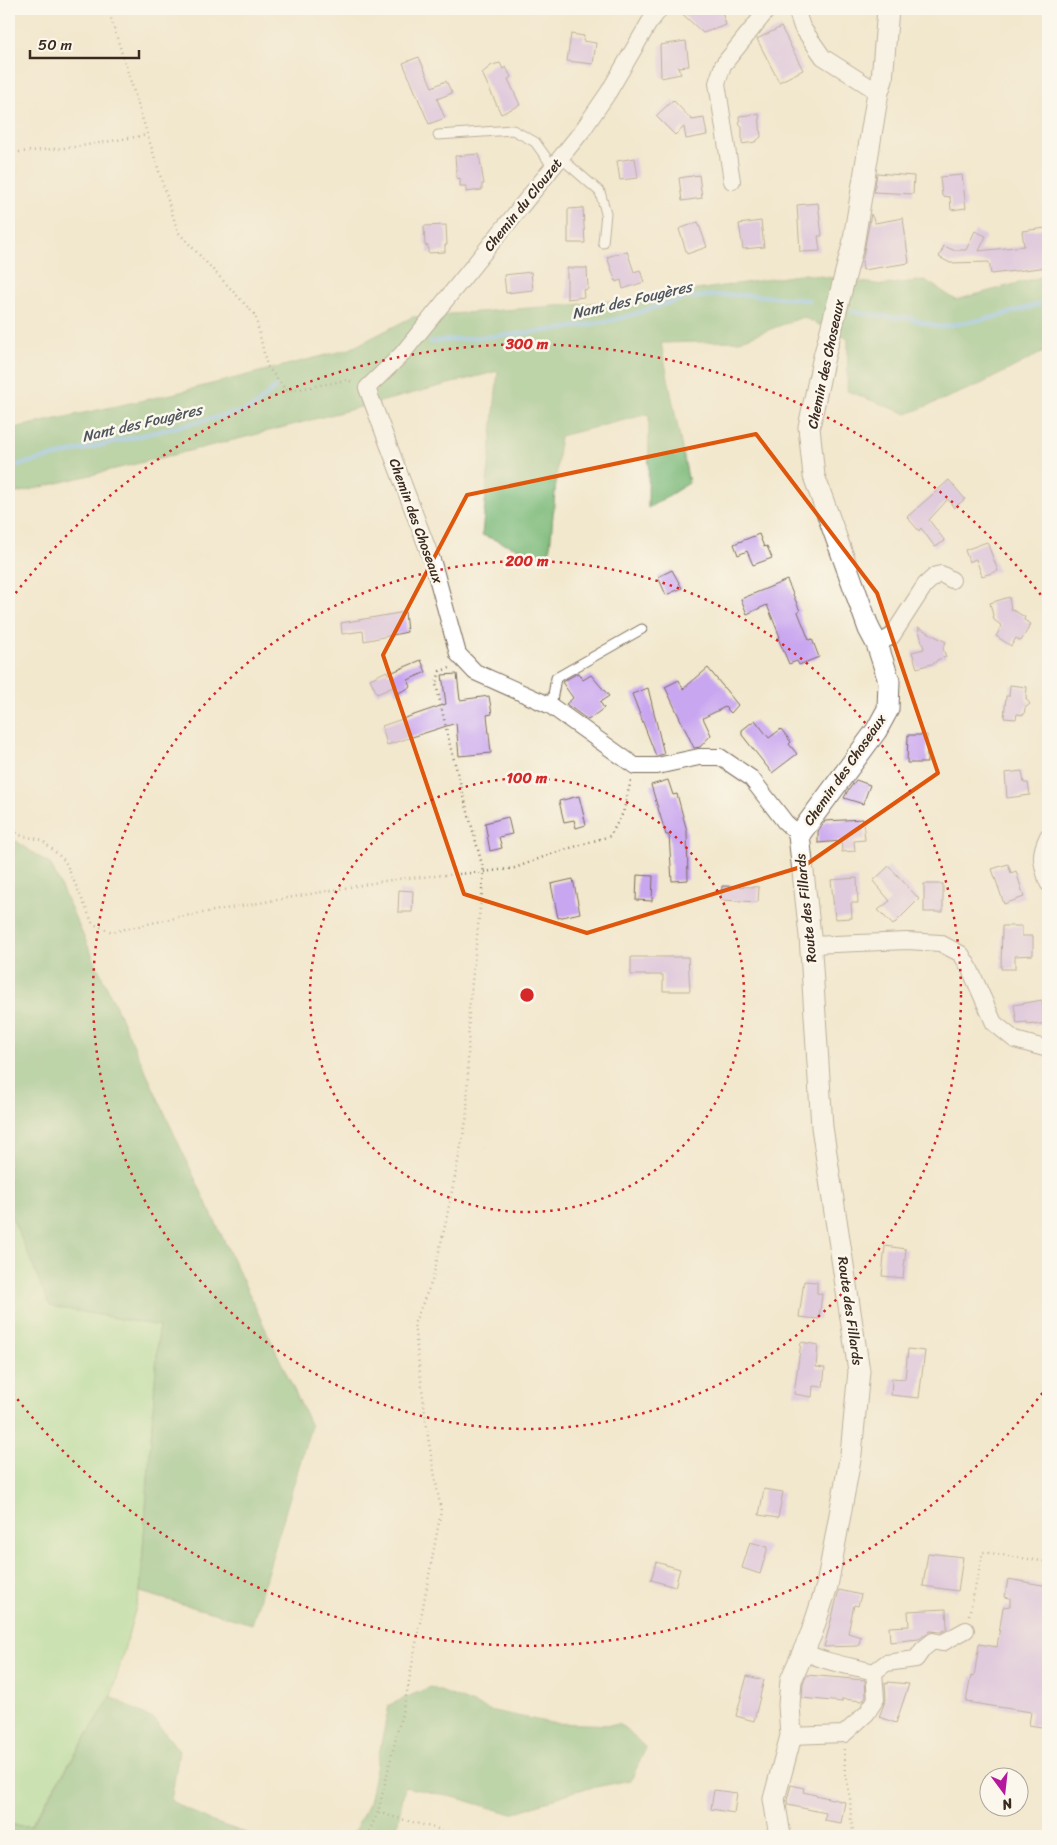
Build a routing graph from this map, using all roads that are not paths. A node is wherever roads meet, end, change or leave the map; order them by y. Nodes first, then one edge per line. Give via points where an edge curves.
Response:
1 (660, 9) edge
2 (768, 9) edge
3 (796, 9) edge
4 (888, 9) edge
5 (878, 92) junction
6 (438, 135) dead end
7 (557, 162) junction
8 (732, 181) dead end
9 (604, 243) dead end
10 (367, 388) joint
11 (952, 580) dead end
12 (642, 629) dead end
13 (877, 644) junction
14 (551, 706) junction
15 (799, 835) junction
16 (1048, 836) edge
17 (1048, 884) edge
18 (811, 945) junction
19 (1048, 1050) edge
20 (966, 1630) road end
21 (803, 1651) junction
22 (874, 1672) junction
23 (791, 1736) junction
24 (780, 1836) edge

1 - 7 street, Chemin du Clouzet via 608,93
2 - 8 street via 723,65 717,83
3 - 5 street via 802,26 823,57
4 - 5 street, Chemin des Choseaux via 882,80
5 - 13 street, Chemin des Choseaux via 853,245 823,361 810,427 814,476
6 - 7 lane via 513,130 535,142
7 - 9 lane via 600,192 606,213
7 - 10 street, Chemin du Clouzet via 402,354
10 - 14 street, Chemin des Choseaux via 434,563 458,654 475,672 487,679
11 - 13 street via 936,575 925,585 892,636
12 - 14 lane via 556,678
13 - 15 street, Chemin des Choseaux via 889,681 888,709 876,731
14 - 15 street, Chemin des Choseaux via 635,766 720,757 750,778
15 - 18 street, Route des Fillards
16 - 17 street via 1040,860
18 - 19 street via 899,941 940,943 961,954 994,1022 1015,1040
18 - 21 street, Route des Fillards via 822,1127 859,1371 851,1454 827,1586
20 - 22 street via 942,1643 933,1641 916,1659 886,1663
21 - 22 street via 817,1658
21 - 23 street, Route des Fillards via 791,1680
22 - 23 street via 876,1699 867,1713 844,1734
23 - 24 street, Route des Fillards via 774,1799

